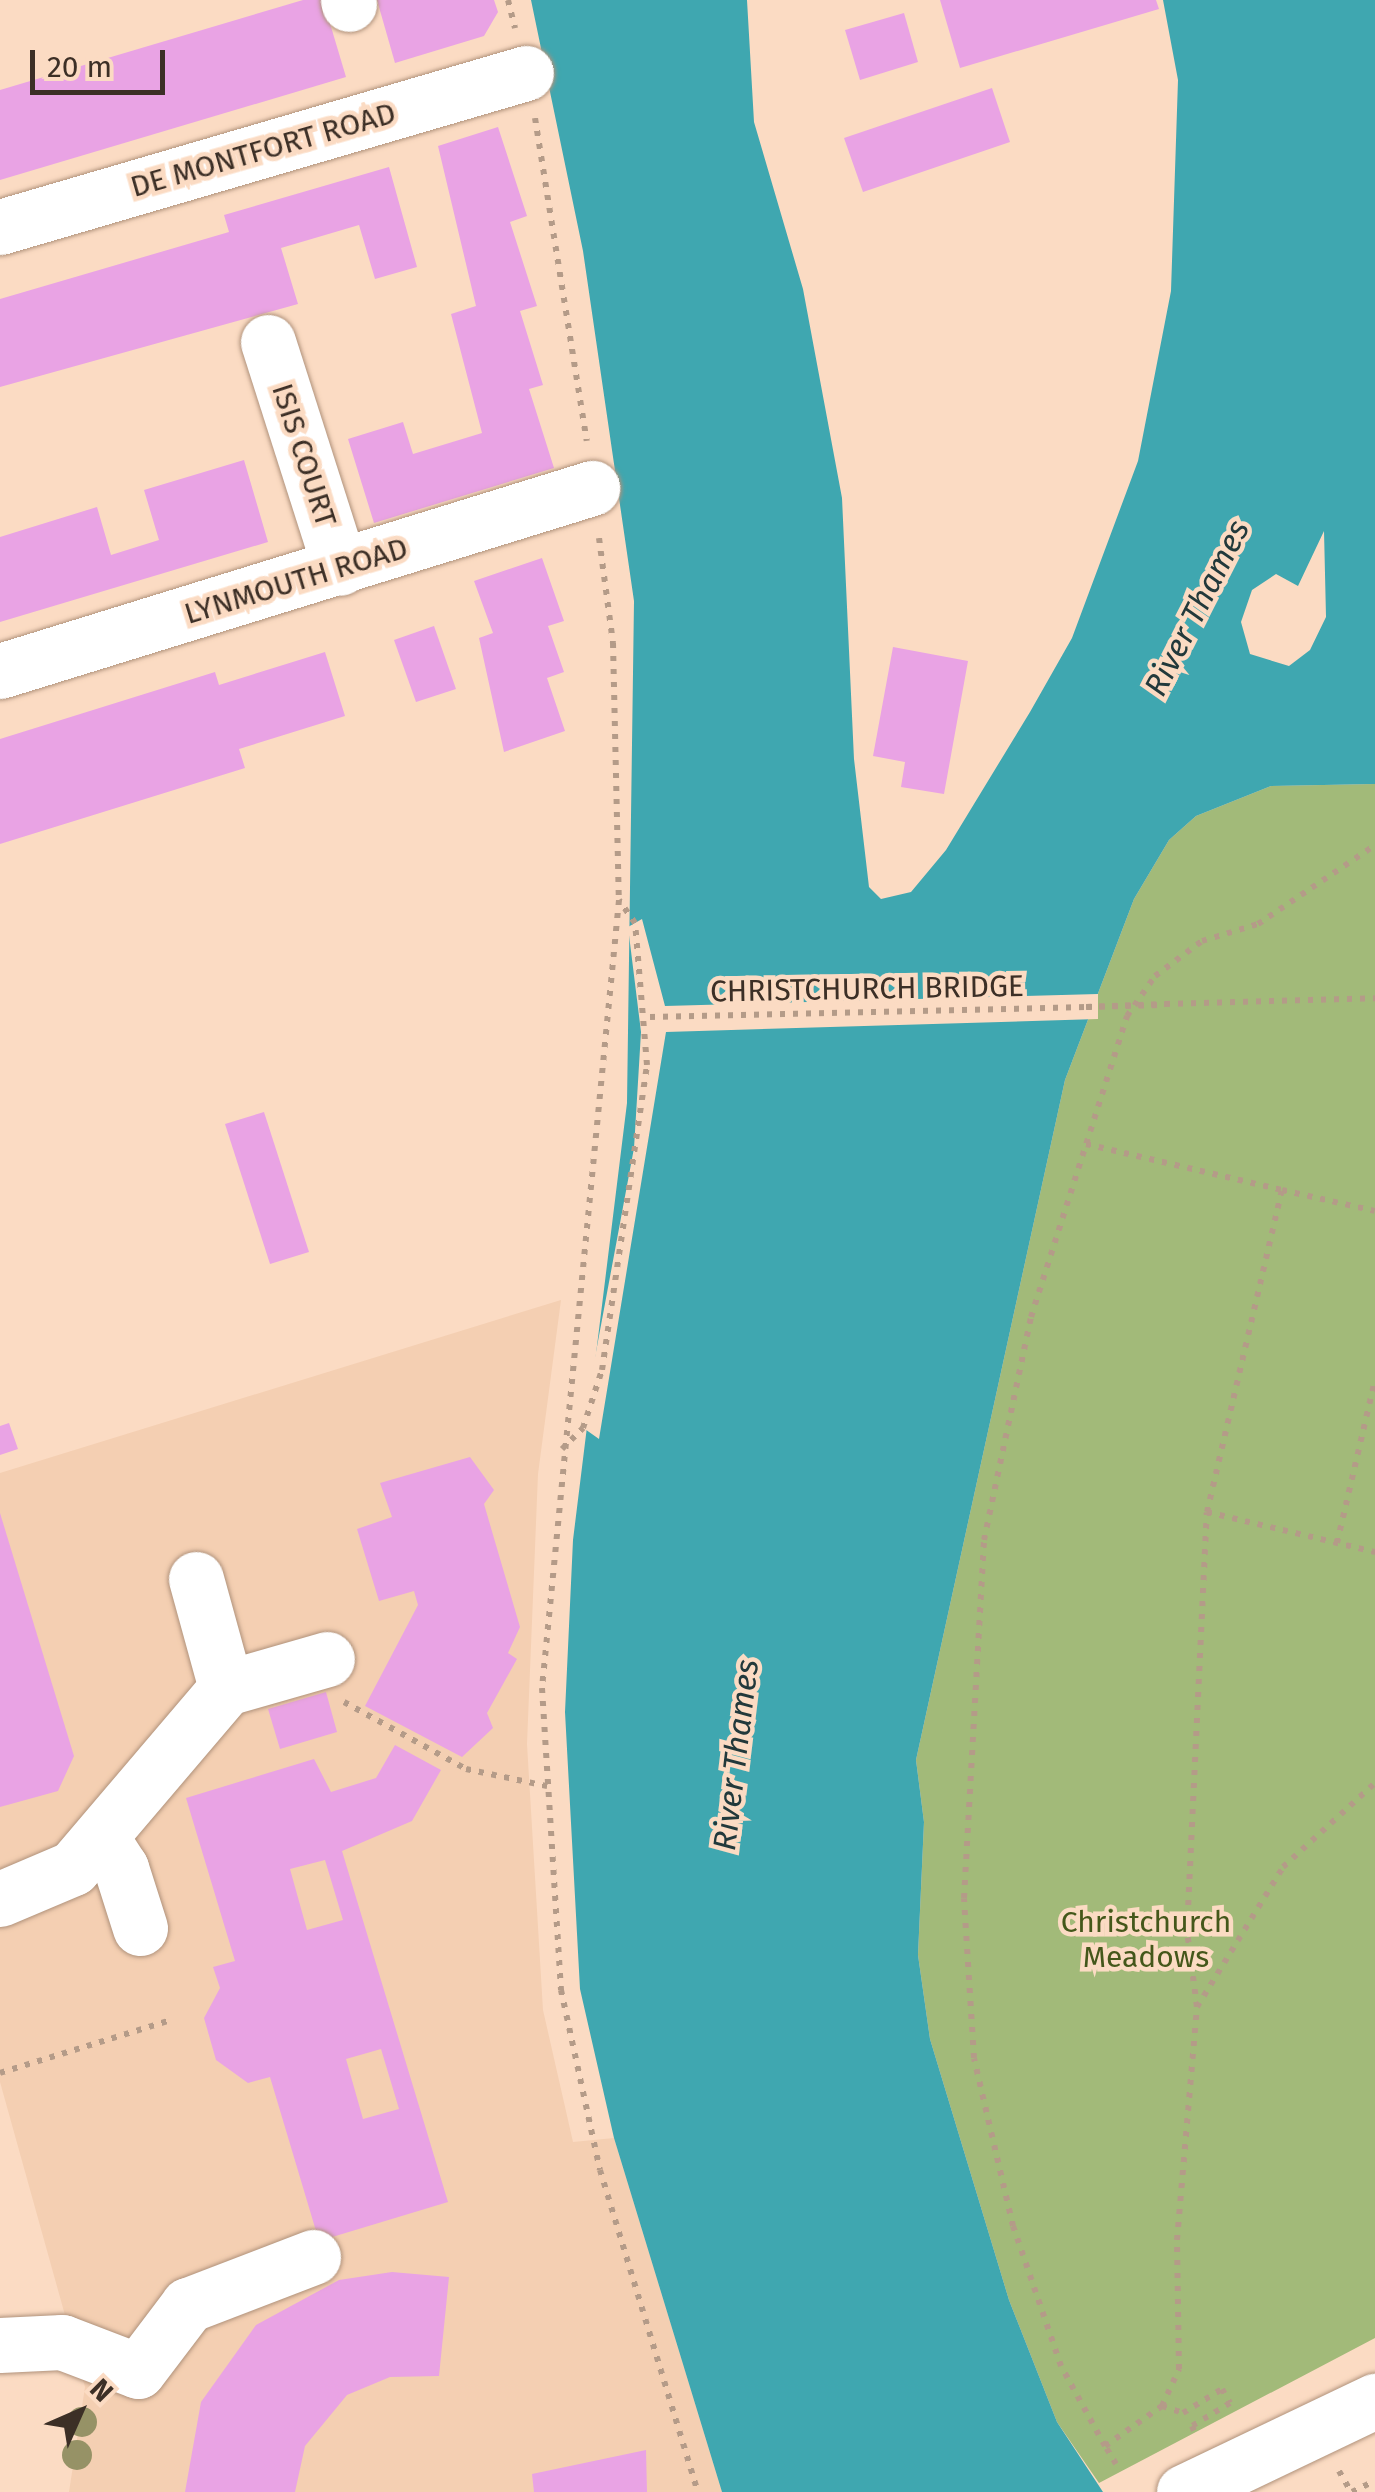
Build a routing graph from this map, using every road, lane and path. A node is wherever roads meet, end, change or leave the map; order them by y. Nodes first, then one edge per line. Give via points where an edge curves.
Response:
1 (508, 0) edge
2 (526, 73) junction
3 (0, 227) edge
4 (268, 342) dead end
5 (592, 488) junction
6 (340, 568) junction
7 (0, 671) edge
8 (1375, 846) edge
9 (618, 900) junction
10 (1375, 998) edge
11 (650, 1017) junction
12 (1086, 1144) junction
13 (1282, 1190) junction
14 (1375, 1210) edge
15 (1375, 1380) edge
16 (561, 1450) junction
17 (1207, 1512) junction
18 (1337, 1543) junction
19 (1375, 1552) edge
20 (196, 1579) dead end
21 (327, 1659) joint
22 (226, 1688) junction
23 (1375, 1782) edge
24 (547, 1786) junction
25 (102, 1840) junction
26 (0, 1899) edge
27 (140, 1928) dead end
28 (1197, 2006) junction
29 (168, 2022) dead end
30 (0, 2073) edge
31 (289, 2277) dead end
32 (0, 2345) edge
33 (1375, 2401) edge
34 (1162, 2406) junction
35 (1192, 2426) dead end
36 (1105, 2446) junction
37 (1116, 2464) dead end
38 (1375, 2481) edge
39 (698, 2492) edge
40 (1184, 2492) edge
41 (1352, 2492) edge

1 - 2 path
2 - 3 street, DE MONTFORT ROAD
2 - 5 path via 573,316
4 - 6 street, ISIS COURT
5 - 6 street, LYNMOUTH ROAD
5 - 9 path via 612,643
6 - 7 street, LYNMOUTH ROAD
8 - 12 path via 1334,880 1258,924 1202,941 1155,976 1127,1016
9 - 11 path via 635,923
9 - 16 path
10 - 11 path, CHRISTCHURCH BRIDGE, bridge
11 - 16 path via 602,1370 584,1428
12 - 13 path
12 - 36 path via 1032,1316 984,1540 964,1898 974,2058 1012,2226 1061,2366
13 - 14 path
13 - 17 path
15 - 18 path
16 - 24 path via 542,1688
17 - 18 path
17 - 28 path via 1187,1931
18 - 19 path
20 - 22 street
21 - 22 street
21 - 24 path via 345,1704 466,1769
22 - 25 street
23 - 28 path via 1283,1867
24 - 39 path via 561,1990 600,2170
25 - 26 street via 74,1868
25 - 27 street via 122,1868
28 - 34 path via 1177,2240 1179,2369
29 - 30 path
31 - 32 street via 188,2304 138,2370 62,2342
33 - 40 street
34 - 35 path via 1182,2412 1222,2389 1230,2403
34 - 36 path
36 - 37 path
38 - 41 path

